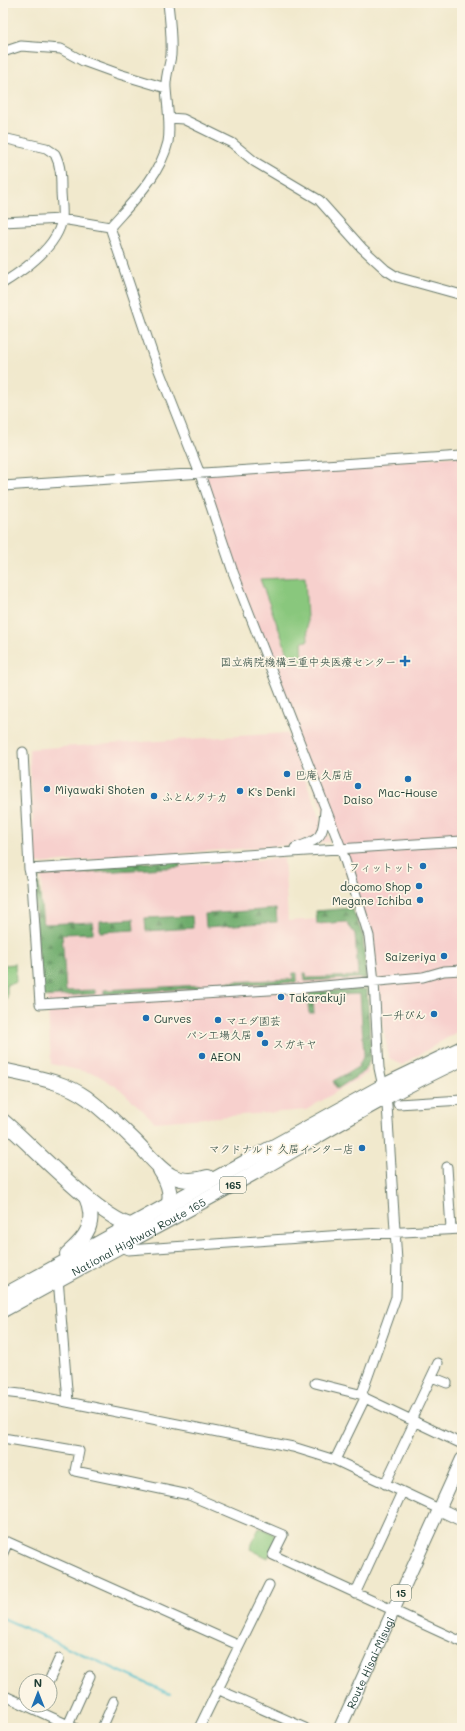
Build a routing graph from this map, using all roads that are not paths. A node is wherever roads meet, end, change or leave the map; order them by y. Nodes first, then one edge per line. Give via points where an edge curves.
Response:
1 (168, 3) edge
2 (3, 52) edge
3 (166, 88) junction
4 (169, 118) junction
5 (3, 138) edge
6 (62, 219) junction
7 (3, 222) edge
8 (110, 227) junction
9 (3, 283) edge
10 (462, 295) edge
11 (462, 456) edge
12 (200, 474) junction
13 (3, 486) edge
14 (23, 752) dead end
15 (325, 807) junction
16 (462, 841) edge
17 (341, 848) junction
18 (282, 852) junction
19 (29, 869) junction
20 (462, 970) edge
21 (374, 982) junction
22 (462, 1048) edge
23 (462, 1059) edge
24 (3, 1070) edge
25 (3, 1074) edge
26 (19, 1074) junction
27 (389, 1096) junction
28 (462, 1100) edge
29 (4, 1123) edge
30 (280, 1142) junction
31 (156, 1164) junction
32 (447, 1167) dead end
33 (86, 1197) junction
34 (169, 1204) junction
35 (131, 1226) junction
36 (157, 1226) junction
37 (450, 1229) junction
38 (462, 1229) edge
39 (395, 1232) junction
40 (118, 1246) junction
41 (44, 1273) junction
42 (58, 1278) junction
43 (3, 1296) edge
44 (3, 1310) edge
45 (438, 1363) dead end
46 (432, 1377) junction
47 (315, 1383) dead end
48 (448, 1384) dead end
49 (3, 1392) edge
50 (364, 1396) junction
51 (68, 1402) junction
52 (413, 1420) junction
53 (3, 1438) edge
54 (462, 1444) edge
55 (462, 1459) edge
56 (335, 1460) junction
57 (385, 1484) junction
58 (402, 1492) junction
59 (439, 1509) junction
60 (462, 1520) edge
61 (3, 1553) edge
62 (268, 1585) dead end
63 (355, 1594) junction
64 (394, 1611) junction
65 (462, 1642) edge
66 (238, 1645) junction
67 (59, 1659) dead end
68 (53, 1673) edge
69 (90, 1676) dead end
70 (217, 1689) junction
71 (3, 1696) edge
72 (18, 1701) edge
73 (114, 1701) dead end
74 (46, 1713) edge
75 (71, 1727) edge
76 (102, 1728) edge
77 (199, 1728) edge
78 (305, 1728) edge
79 (340, 1728) edge

1 - 3 street via 171,47
2 - 3 street via 21,46 61,49 83,61
3 - 4 street
4 - 8 street via 168,142 160,163 139,196
4 - 10 street via 183,119 223,138 255,162 319,200 362,248 397,277
5 - 6 street via 46,148 55,154 61,174
6 - 7 street
6 - 8 street
6 - 9 street via 50,245
8 - 12 street via 153,355
11 - 12 street
12 - 13 street
12 - 15 street via 233,572
14 - 19 street
15 - 17 street
15 - 18 street via 323,829 317,840
16 - 17 street
17 - 18 street
17 - 21 street via 369,936
18 - 19 street
19 - 21 street via 40,1004
20 - 21 street
21 - 27 street via 380,1068
22 - 27 highway, National Highway Route 165 / 165
23 - 27 highway, National Highway Route 165 / 165
24 - 26 highway
25 - 26 highway
26 - 31 highway via 55,1082 86,1098 136,1141
27 - 28 street
27 - 30 highway, National Highway Route 165 / 165
27 - 36 highway, National Highway Route 165 / 165
27 - 39 street
29 - 33 highway
30 - 31 highway via 217,1174 198,1180 184,1181 176,1178
30 - 34 highway, National Highway Route 165 / 165
31 - 34 highway via 169,1187
32 - 37 street
33 - 35 highway via 113,1218
33 - 41 highway via 92,1216 86,1234 73,1249
34 - 35 highway, National Highway Route 165 / 165
34 - 36 highway
35 - 36 highway
35 - 41 highway, National Highway Route 165 / 165
36 - 40 highway, National Highway Route 165 / 165
37 - 38 street
37 - 39 street
39 - 40 street via 128,1250
39 - 50 street via 396,1297 363,1390
40 - 42 highway, National Highway Route 165 / 165
41 - 43 highway, National Highway Route 165 / 165
42 - 44 highway, National Highway Route 165 / 165
42 - 51 street
45 - 46 street
46 - 48 street
46 - 52 street
47 - 50 street
49 - 51 street
50 - 52 street
50 - 56 street
51 - 56 street via 293,1447
52 - 54 street
52 - 57 street
53 - 63 street via 79,1451 75,1471 189,1495 283,1535 273,1555
55 - 59 main road, Route Hisai-Misugi / 15
56 - 57 street
57 - 58 street
58 - 59 street
58 - 63 street
59 - 60 main road
59 - 64 main road, Route Hisai-Misugi / 15
61 - 66 street via 8,1542
62 - 66 street
63 - 64 street
64 - 65 street
64 - 79 main road, Route Hisai-Misugi / 15
66 - 70 street
67 - 68 street
69 - 75 street
70 - 77 street
70 - 78 street
71 - 72 street
73 - 76 street
74 - 75 street

